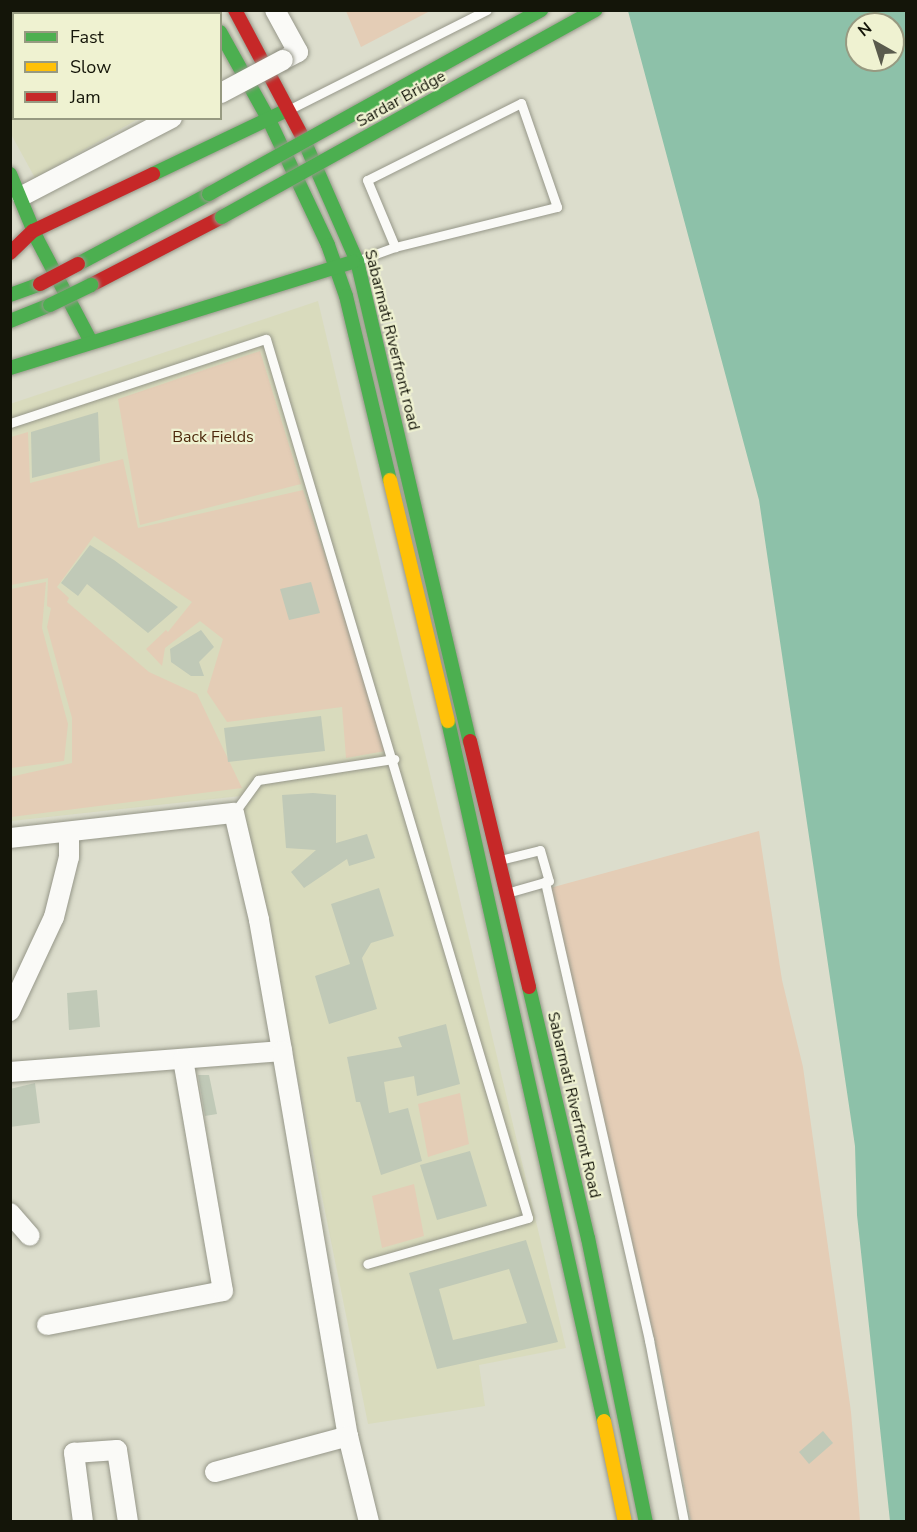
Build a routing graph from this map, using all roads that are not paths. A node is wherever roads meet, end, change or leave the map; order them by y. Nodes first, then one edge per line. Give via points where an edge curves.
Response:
1 (235, 10) edge
2 (275, 10) edge
3 (487, 10) edge
4 (541, 10) edge
5 (596, 10) edge
6 (222, 36) edge
7 (222, 92) edge
8 (290, 109) junction
9 (168, 120) edge
10 (269, 120) junction
11 (10, 174) edge
12 (22, 196) junction
13 (35, 235) junction
14 (395, 247) junction
15 (10, 253) edge
16 (357, 261) junction
17 (10, 268) edge
18 (337, 269) junction
19 (10, 295) edge
20 (10, 321) edge
21 (91, 342) junction
22 (10, 368) edge
23 (10, 423) edge
24 (463, 697) junction
25 (443, 701) junction
26 (394, 759) junction
27 (234, 813) junction
28 (69, 833) junction
29 (10, 838) edge
30 (500, 860) junction
31 (545, 882) junction
32 (508, 892) junction
33 (10, 1011) edge
34 (282, 1051) junction
35 (183, 1059) junction
36 (10, 1072) edge
37 (10, 1213) edge
38 (30, 1236) dead end
39 (367, 1264) dead end
40 (47, 1325) dead end
41 (348, 1436) junction
42 (215, 1472) dead end
43 (83, 1521) edge
44 (128, 1521) edge
45 (369, 1521) edge
46 (625, 1521) edge
47 (646, 1521) edge
48 (684, 1521) edge

1 - 8 street, Sabarmati Riverfront road
2 - 7 street, bridge via 298,52
3 - 8 lane
4 - 19 street, Sardar Bridge, bridge via 209,194 40,284
5 - 20 street, Sardar Bridge, bridge via 222,217 91,285
6 - 10 street
8 - 10 street
8 - 16 street, Sabarmati Riverfront road
9 - 12 street
10 - 13 street
10 - 18 street
11 - 12 street
12 - 13 street
13 - 15 street
13 - 17 street
13 - 21 street
14 - 14 lane via 367,180 521,104 557,207
14 - 16 lane
16 - 18 street
16 - 24 street, Sabarmati Riverfront road
18 - 21 street
18 - 25 street
21 - 22 street
23 - 26 lane via 266,339
24 - 25 street
24 - 30 street, Sabarmati Riverfront Road
25 - 46 street via 565,1232
26 - 27 lane via 258,780
26 - 39 lane via 528,1218
27 - 28 street
27 - 34 street via 259,920
28 - 29 street
28 - 33 street via 69,857 54,917
30 - 31 lane via 540,850 549,881
30 - 32 street, Sabarmati Riverfront Road
31 - 32 lane
31 - 48 lane via 649,1340
32 - 47 street, Sabarmati Riverfront Road via 588,1238
34 - 35 street
34 - 41 street
35 - 36 street
35 - 40 street via 223,1291
37 - 38 street
41 - 42 street
41 - 45 street
43 - 44 street via 75,1453 117,1450

